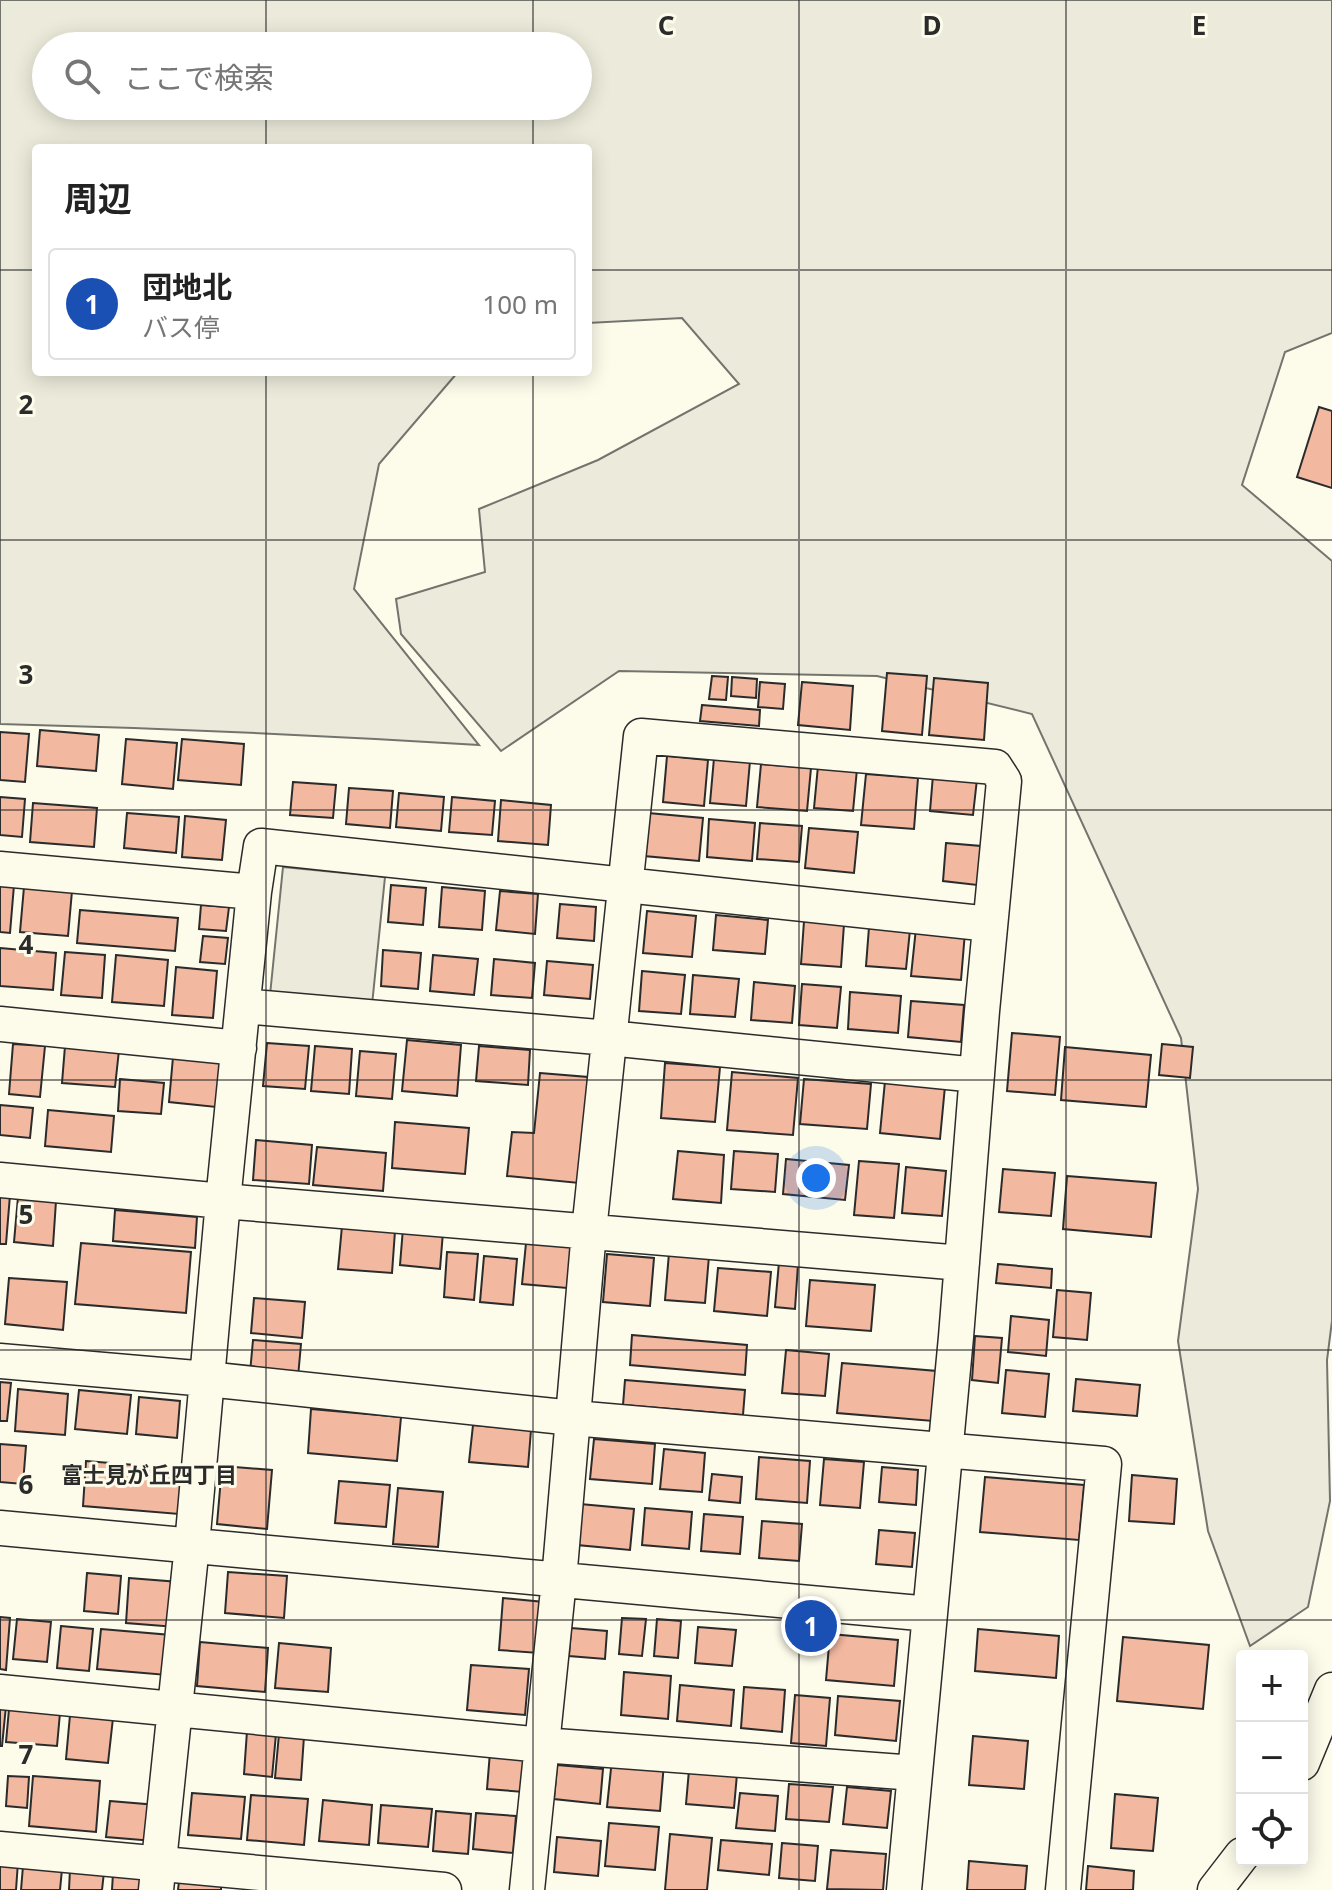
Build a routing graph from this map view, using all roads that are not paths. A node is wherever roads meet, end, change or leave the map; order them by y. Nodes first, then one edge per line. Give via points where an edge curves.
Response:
1 (0, 869) edge
2 (625, 884) junction
3 (254, 892) junction
4 (990, 924) junction
5 (243, 1006) junction
6 (0, 1024) edge
7 (609, 1038) junction
8 (239, 1048) junction
9 (977, 1075) junction
10 (0, 1180) edge
11 (223, 1201) junction
12 (589, 1231) junction
13 (962, 1263) junction
14 (0, 1361) edge
15 (207, 1379) junction
16 (573, 1418) junction
17 (946, 1449) junction
18 (0, 1528) edge
19 (192, 1545) junction
20 (559, 1580) junction
21 (930, 1614) junction
22 (1332, 1690) edge
23 (0, 1692) edge
24 (175, 1710) junction
25 (542, 1745) junction
26 (1308, 1748) edge
27 (915, 1773) junction
28 (0, 1849) edge
29 (1236, 1863) edge
30 (158, 1877) edge
31 (444, 1890) edge
32 (527, 1890) edge
33 (904, 1890) edge
34 (1063, 1890) edge
35 (1215, 1890) edge

1 - 3 street
2 - 3 street via 261,846
2 - 4 street
2 - 4 street via 641,736 995,767 1004,781
2 - 7 street
3 - 5 street
4 - 9 street
5 - 7 street
5 - 8 street
6 - 8 street
7 - 9 street
7 - 12 street
8 - 11 street
9 - 13 street
10 - 11 street
11 - 12 street
11 - 15 street
12 - 13 street
12 - 16 street
13 - 17 street
14 - 15 street
15 - 16 street
15 - 19 street
16 - 17 street
16 - 20 street
17 - 21 street
17 - 34 street via 1104,1464
18 - 19 street
19 - 20 street
19 - 24 street
20 - 21 street
20 - 25 street
21 - 27 street
22 - 26 street
23 - 24 street
24 - 25 street
24 - 30 street
25 - 27 street
25 - 32 street
27 - 33 street
28 - 30 street
29 - 35 street
30 - 31 street

